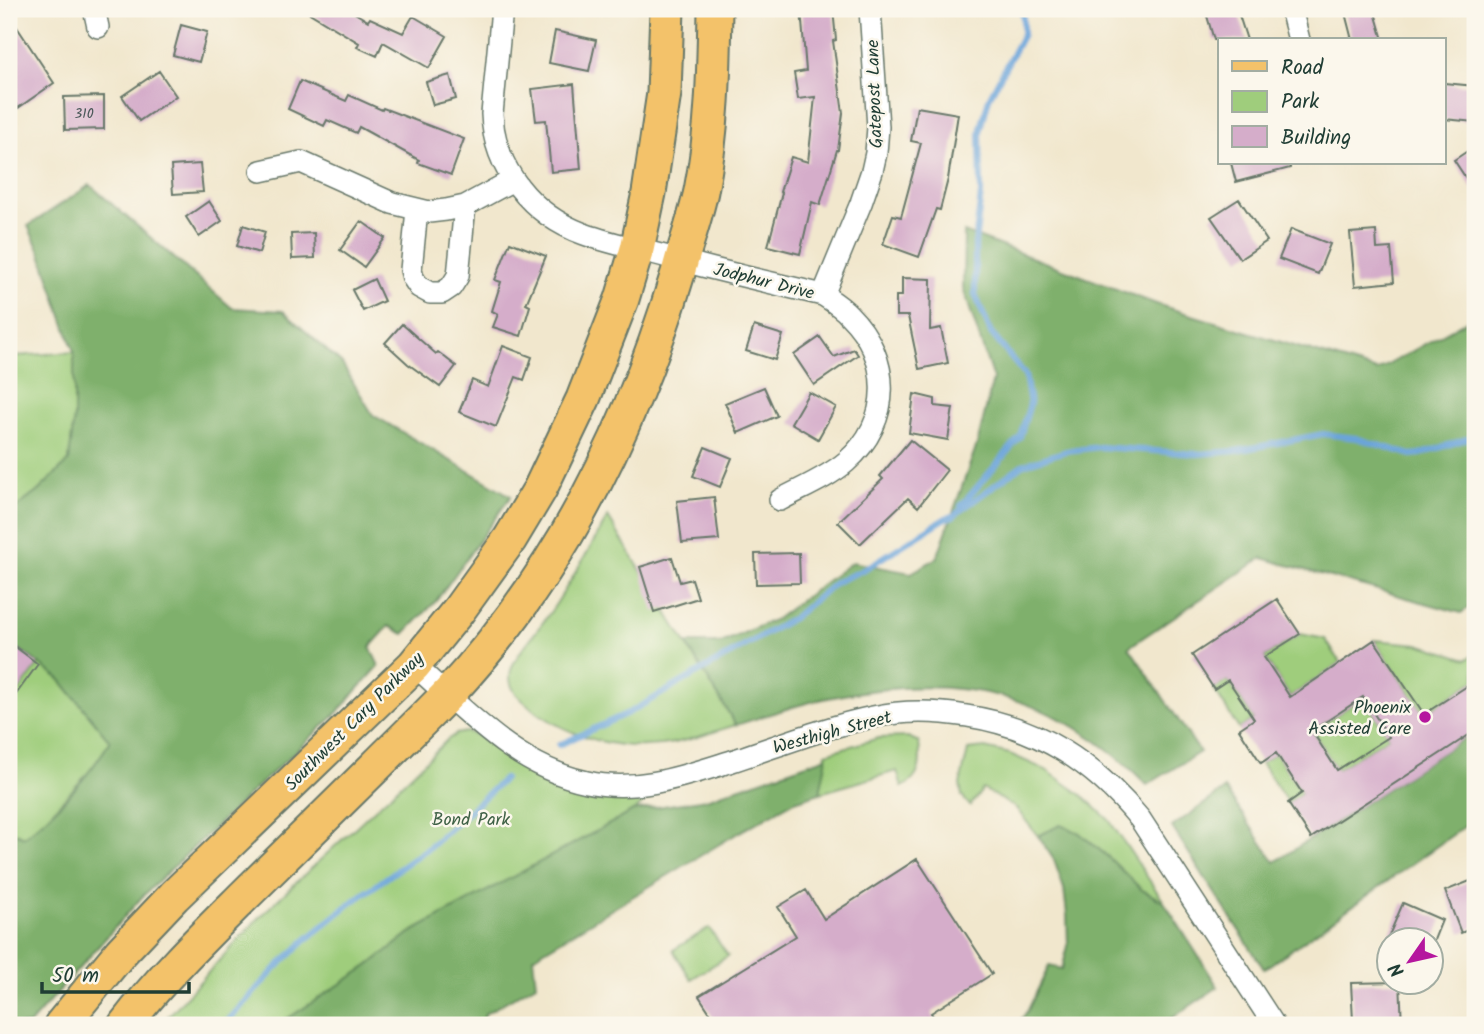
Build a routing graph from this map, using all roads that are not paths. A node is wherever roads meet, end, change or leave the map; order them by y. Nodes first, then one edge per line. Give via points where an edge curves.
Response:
1 (502, 9) edge
2 (667, 9) edge
3 (715, 9) edge
4 (870, 9) edge
5 (1291, 9) edge
6 (1298, 38) edge
7 (261, 171) dead end
8 (513, 180) junction
9 (465, 206) junction
10 (417, 210) junction
11 (637, 249) junction
12 (681, 261) junction
13 (823, 295) junction
14 (780, 500) dead end
15 (414, 665) junction
16 (448, 695) junction
17 (61, 1025) edge
18 (125, 1025) edge
19 (1274, 1025) edge

1 - 8 street, Jodphur Drive via 492,128
2 - 11 main road, Southwest Cary Parkway via 664,93
3 - 12 main road via 711,120 701,192
4 - 13 street, Gatepost Lane via 876,153
5 - 6 street
7 - 10 street via 301,163
8 - 9 street
8 - 11 street, Jodphur Drive via 558,222
9 - 10 street
9 - 10 street via 458,276 442,293 430,293 413,278
11 - 12 street, Jodphur Drive
11 - 15 main road, Southwest Cary Parkway via 583,399 540,489 510,539
12 - 13 street, Jodphur Drive
12 - 16 main road via 641,383 587,499 511,621
13 - 14 street, Jodphur Drive via 847,312 871,343 881,379 878,415 870,434 844,464
15 - 16 street, Westhigh Street
15 - 17 main road, Southwest Cary Parkway via 147,923
16 - 18 main road via 205,935
16 - 19 street, Westhigh Street via 536,765 604,785 675,779 873,717 944,712 1025,730 1088,767 1130,806

